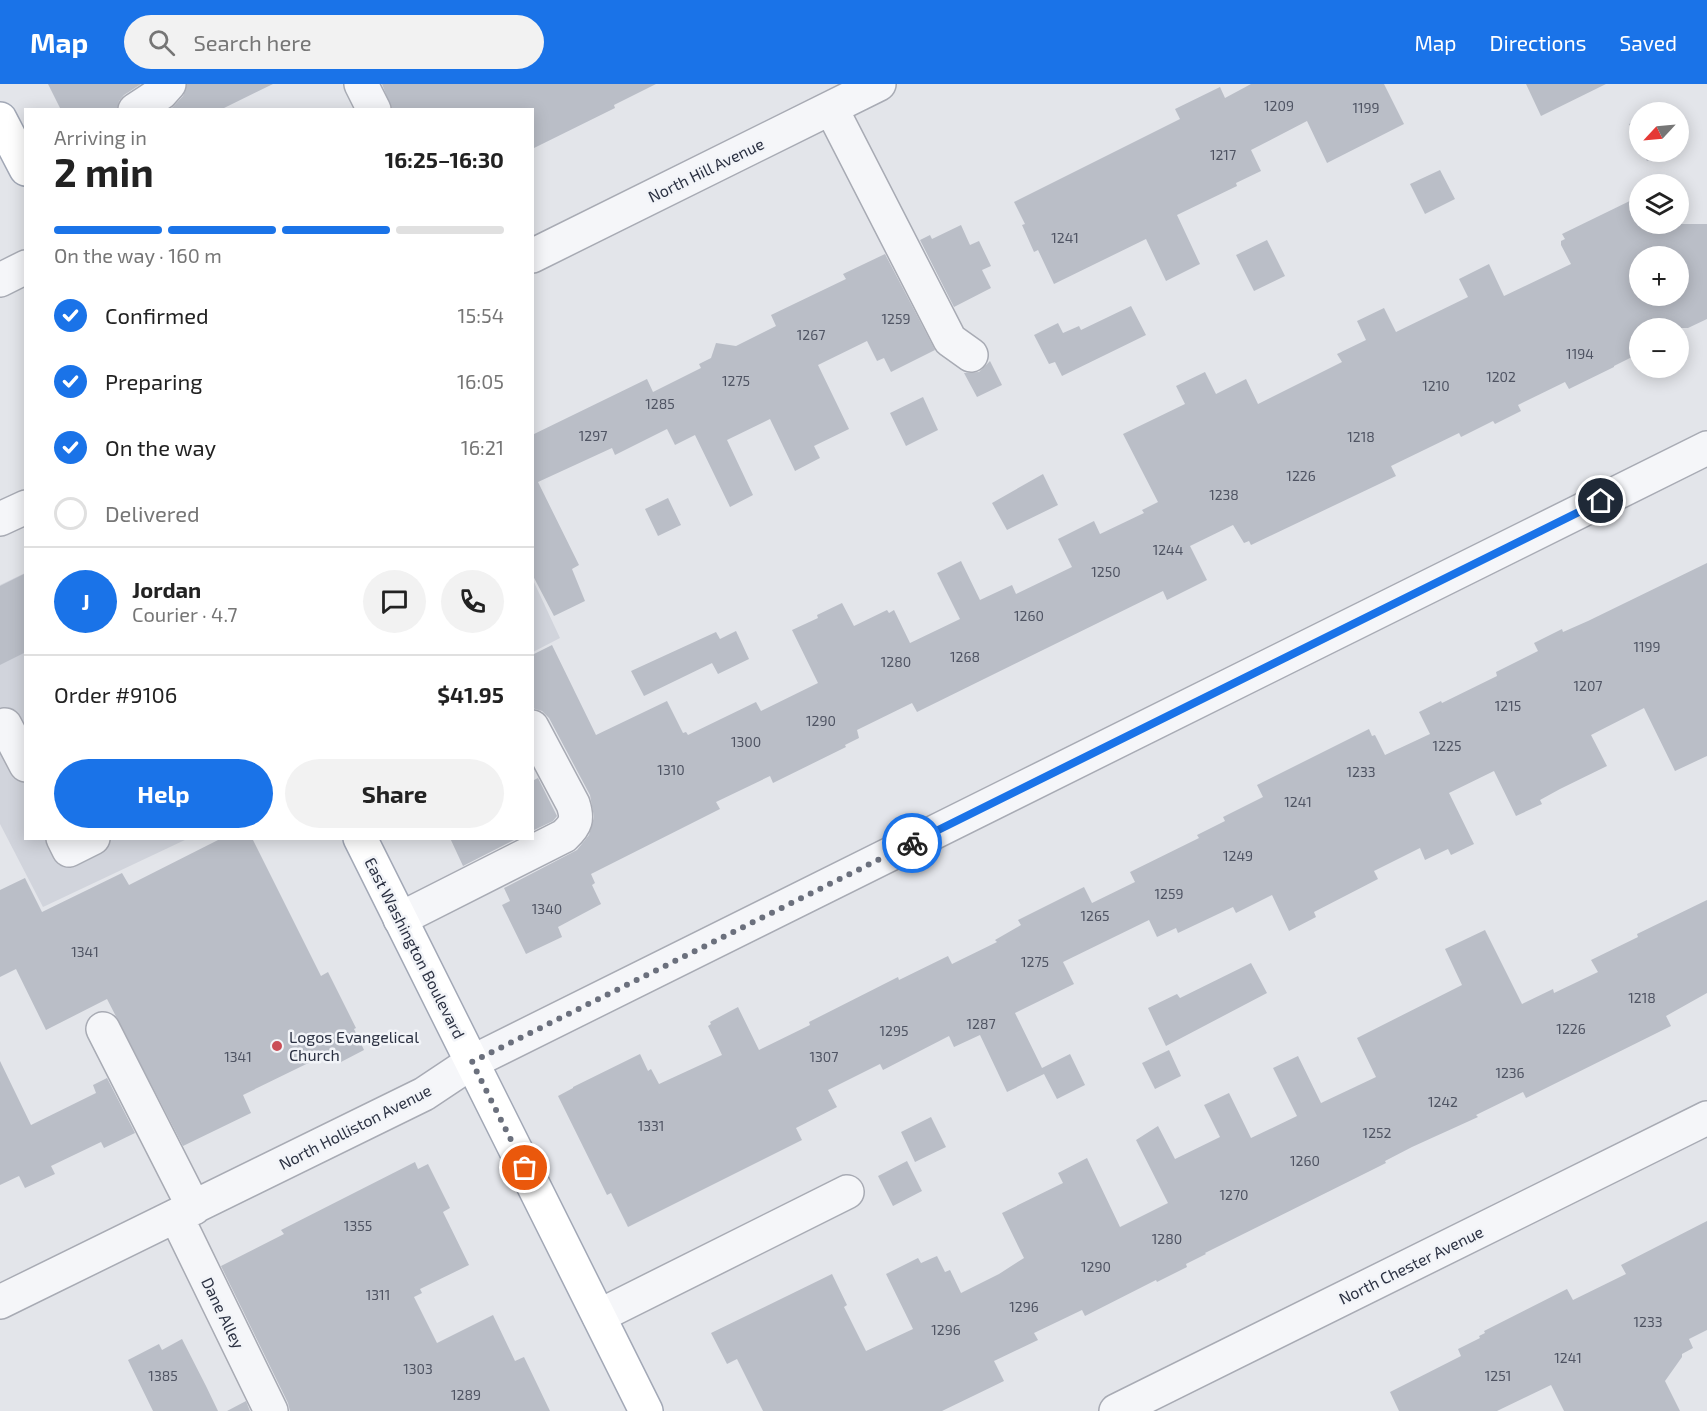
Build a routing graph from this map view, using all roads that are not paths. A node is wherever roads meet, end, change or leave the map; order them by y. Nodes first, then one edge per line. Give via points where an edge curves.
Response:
1 (169, 84) edge
2 (361, 84) edge
3 (879, 84) edge
4 (138, 108) edge
5 (373, 108) edge
6 (831, 108) junction
7 (0, 119) edge
8 (24, 164) edge
9 (534, 255) edge
10 (24, 268) edge
11 (0, 280) edge
12 (971, 356) dead end
13 (1707, 448) edge
14 (24, 508) edge
15 (0, 519) edge
16 (5, 725) dead end
17 (534, 731) edge
18 (24, 761) edge
19 (64, 840) edge
20 (89, 840) edge
21 (361, 840) edge
22 (400, 919) junction
23 (103, 1029) dead end
24 (472, 1062) junction
25 (1707, 1118) edge
26 (847, 1192) dead end
27 (185, 1212) junction
28 (0, 1302) edge
29 (599, 1316) junction
30 (271, 1411) edge
31 (646, 1411) edge
32 (1116, 1411) edge

1 - 4 street
2 - 5 street
3 - 6 street, North Hill Avenue
6 - 9 street, North Hill Avenue
6 - 12 street via 950,340
7 - 8 main road
10 - 11 street
13 - 24 street, North Holliston Avenue
14 - 15 street
16 - 18 street
17 - 22 street via 573,804 577,816 574,827 564,836
19 - 20 street via 69,850
21 - 22 main road, East Washington Boulevard
22 - 24 main road, East Washington Boulevard
23 - 27 street, Dane Alley
24 - 27 street, North Holliston Avenue via 424,1094
24 - 29 main road, East Washington Boulevard
25 - 32 street, North Chester Avenue
26 - 29 street
27 - 28 street, North Holliston Avenue
27 - 30 street, Dane Alley
29 - 31 main road, East Washington Boulevard

